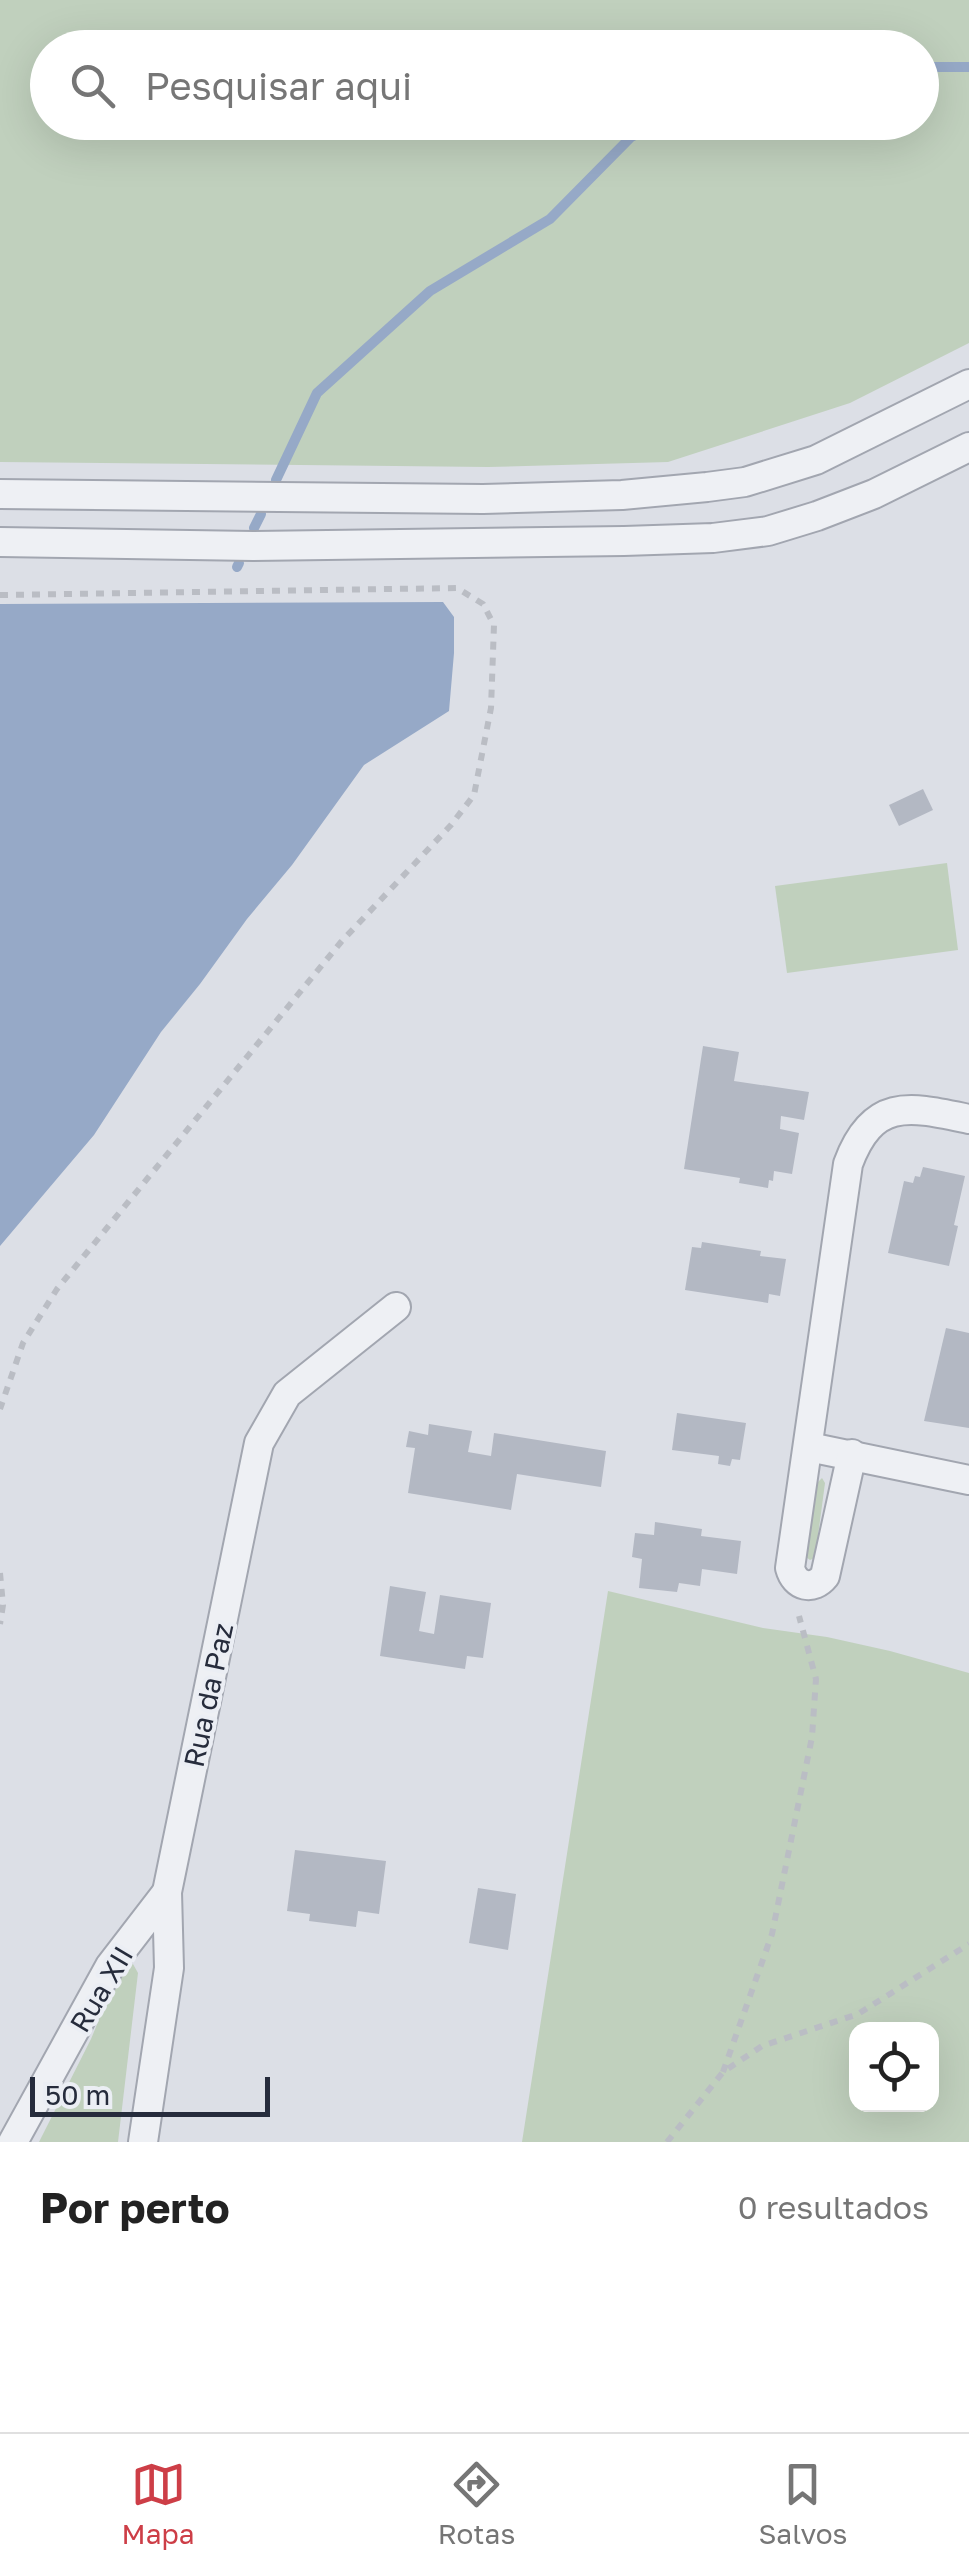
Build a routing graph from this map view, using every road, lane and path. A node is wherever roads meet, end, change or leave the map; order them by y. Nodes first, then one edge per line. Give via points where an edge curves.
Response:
1 (969, 384) edge
2 (969, 447) edge
3 (0, 494) edge
4 (622, 495) junction
5 (624, 541) junction
6 (0, 542) edge
7 (0, 595) edge
8 (969, 1119) edge
9 (396, 1307) dead end
10 (0, 1409) edge
11 (809, 1447) junction
12 (852, 1454) junction
13 (969, 1480) edge
14 (0, 1573) edge
15 (798, 1616) dead end
16 (0, 1624) edge
17 (167, 1892) junction
18 (969, 1944) edge
19 (723, 2072) junction
20 (14, 2142) edge
21 (143, 2142) edge
22 (667, 2142) edge

1 - 4 street via 801,465 745,482
2 - 5 street via 874,494 768,531
3 - 4 street via 482,500
4 - 5 street
5 - 6 street
7 - 10 path via 457,588 483,604 494,625 490,708 474,795 341,942 57,1289 23,1343
8 - 11 street via 903,1109 878,1120 855,1145
9 - 17 street, Rua da Paz via 287,1394 259,1443
11 - 12 street
11 - 12 street via 790,1568 794,1580 810,1586 825,1576
12 - 13 street
14 - 16 path
15 - 19 path via 816,1679 812,1737 772,1934
17 - 20 street, Rua XII via 110,1966
17 - 21 street, Rua da Paz via 169,1968
18 - 19 path via 858,2014 762,2046
19 - 22 path

